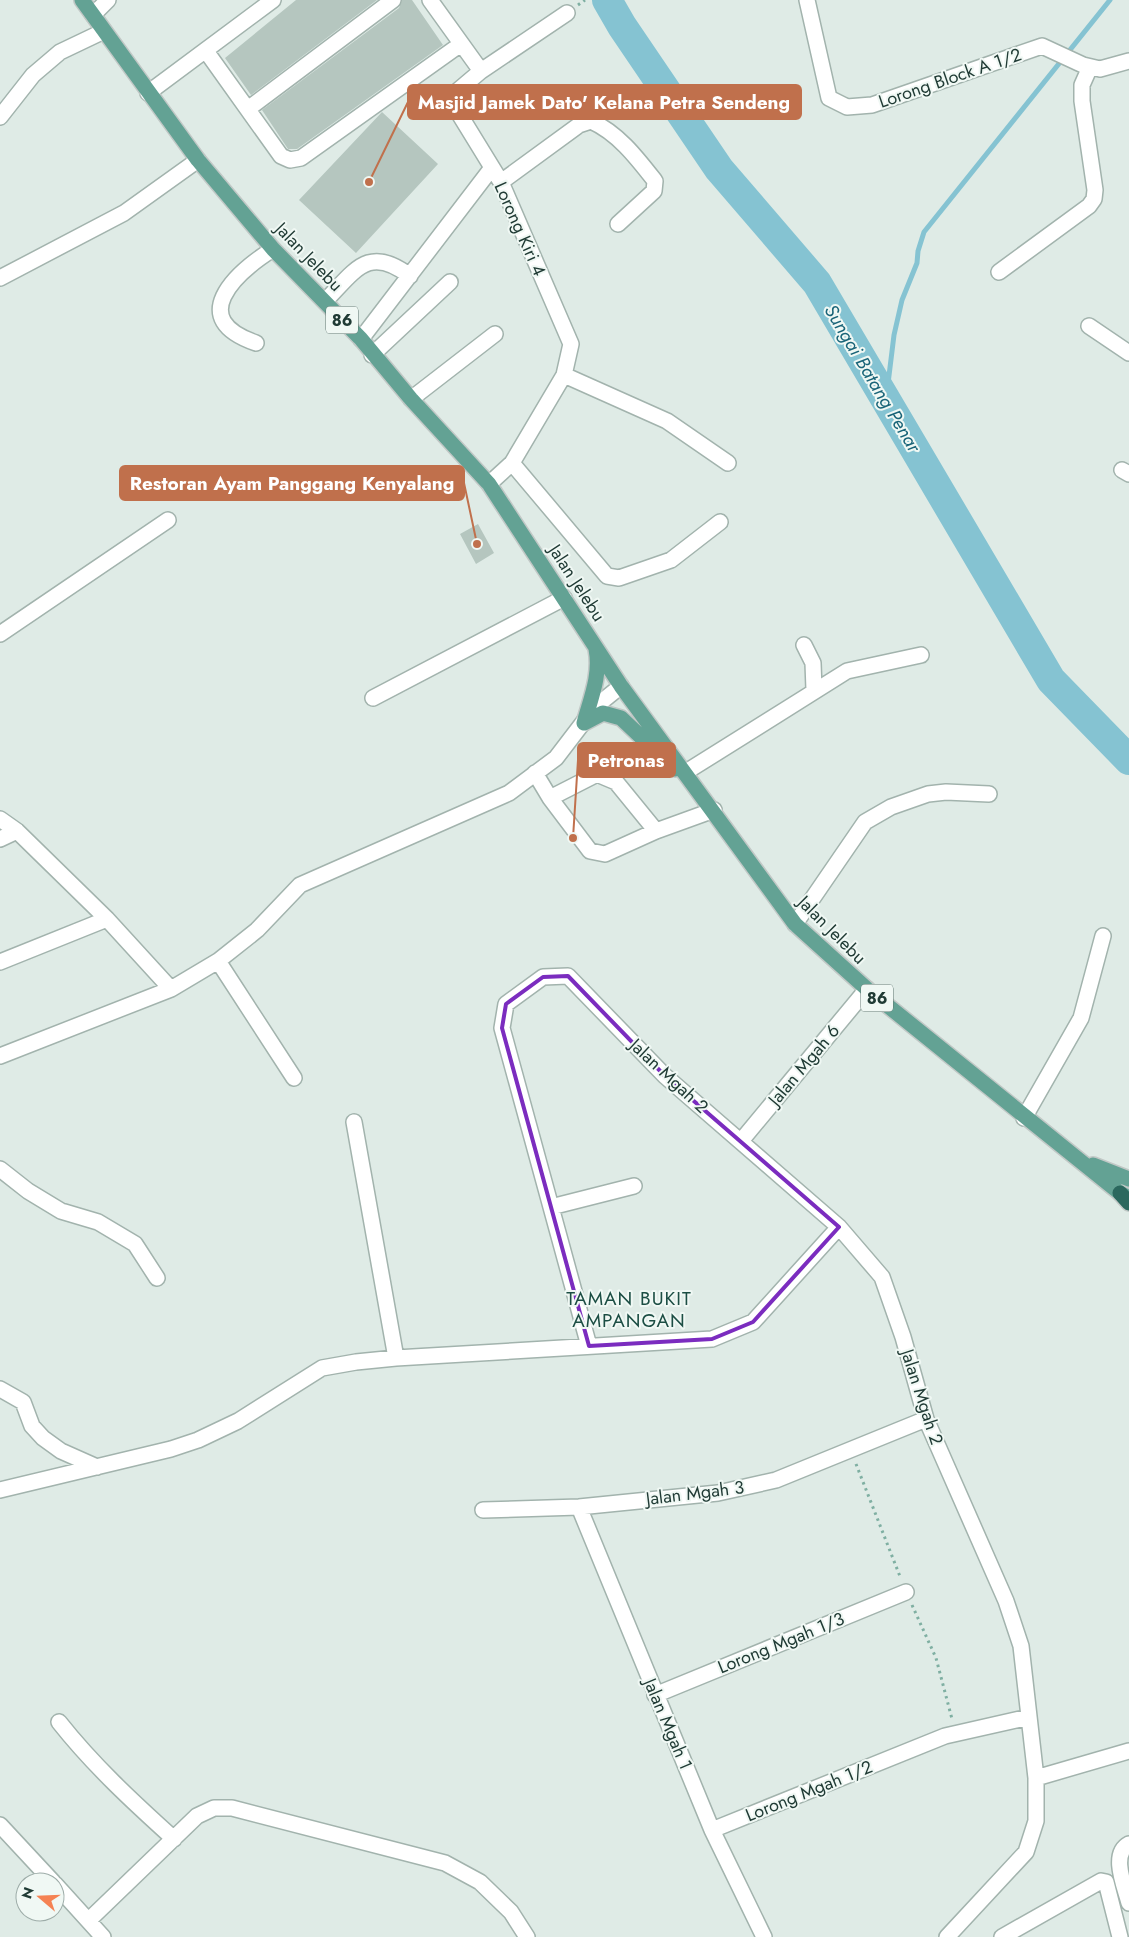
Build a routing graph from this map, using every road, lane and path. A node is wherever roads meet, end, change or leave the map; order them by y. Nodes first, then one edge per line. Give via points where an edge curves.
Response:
1 (82, 0) edge
2 (108, 0) edge
3 (273, 0) edge
4 (393, 0) edge
5 (430, 0) edge
6 (807, 0) edge
7 (567, 12) dead end
8 (93, 16) junction
9 (104, 31) junction
10 (461, 44) junction
11 (206, 51) junction
12 (1129, 61) edge
13 (1086, 66) junction
14 (480, 71) junction
15 (148, 93) junction
16 (248, 109) junction
17 (0, 117) edge
18 (198, 160) junction
19 (491, 169) junction
20 (501, 182) junction
21 (618, 224) dead end
22 (273, 248) junction
23 (999, 272) dead end
24 (410, 276) junction
25 (0, 278) edge
26 (450, 282) dead end
27 (325, 301) junction
28 (1089, 326) dead end
29 (495, 334) dead end
30 (360, 339) junction
31 (256, 343) dead end
32 (1129, 353) edge
33 (372, 355) junction
34 (564, 375) junction
35 (411, 399) junction
36 (512, 463) junction
37 (728, 463) dead end
38 (489, 484) junction
39 (168, 520) dead end
40 (720, 522) dead end
41 (564, 598) junction
42 (0, 634) edge
43 (595, 645) junction
44 (804, 645) dead end
45 (921, 655) dead end
46 (621, 686) junction
47 (814, 690) junction
48 (373, 698) dead end
49 (584, 723) junction
50 (686, 772) junction
51 (535, 774) junction
52 (702, 794) junction
53 (989, 794) dead end
54 (550, 798) junction
55 (714, 810) junction
56 (0, 819) edge
57 (17, 831) junction
58 (656, 831) junction
59 (0, 839) edge
60 (107, 920) junction
61 (795, 924) junction
62 (1103, 936) dead end
63 (218, 961) junction
64 (0, 962) edge
65 (171, 989) junction
66 (867, 989) junction
67 (0, 1056) edge
68 (294, 1078) dead end
69 (1024, 1118) junction
70 (354, 1122) dead end
71 (741, 1141) junction
72 (1072, 1155) junction
73 (0, 1169) edge
74 (1129, 1179) edge
75 (634, 1186) dead end
76 (1126, 1198) edge
77 (550, 1207) junction
78 (839, 1227) junction
79 (156, 1278) dead end
80 (588, 1346) junction
81 (396, 1358) junction
82 (0, 1389) edge
83 (926, 1419) junction
84 (97, 1467) junction
85 (0, 1490) edge
86 (579, 1507) junction
87 (483, 1510) dead end
88 (906, 1592) dead end
89 (655, 1695) junction
90 (1029, 1717) junction
91 (59, 1722) dead end
92 (1129, 1751) edge
93 (1036, 1778) junction
94 (0, 1825) edge
95 (712, 1830) junction
96 (174, 1839) junction
97 (1129, 1844) edge
98 (44, 1872) edge
99 (65, 1895) edge
100 (1129, 1903) edge
101 (89, 1920) junction
102 (103, 1937) edge
103 (527, 1937) edge
104 (764, 1937) edge
105 (947, 1937) edge
106 (1002, 1937) edge
107 (1120, 1937) edge

1 - 8 main road, Jalan Jelebu / 86
2 - 8 street
3 - 11 street
4 - 16 street
5 - 10 street
6 - 13 street, Lorong Block A 1/2 via 829,98 847,107 872,105 1042,46
7 - 14 street, Lorong Kiri 4
8 - 9 main road, Jalan Jelebu / 86
9 - 15 main road, Jalan Jelebu / 86
9 - 17 street via 60,52 33,75
10 - 14 street
10 - 16 street via 301,158 290,160 281,156
11 - 15 street
11 - 16 street
12 - 13 street via 1100,69
13 - 23 street via 1082,101 1094,199 1089,206
14 - 19 street, Lorong Kiri 4 via 456,92 454,103
15 - 18 main road, Jalan Jelebu / 86
18 - 22 main road, Jalan Jelebu / 86
18 - 25 street via 124,213
19 - 20 street, Lorong Kiri 4
19 - 24 street
20 - 21 street via 579,125 591,121 628,148 655,180 654,191
20 - 34 street, Lorong Kiri 4 via 571,344
22 - 27 main road, Jalan Jelebu / 86
22 - 31 street via 250,264 226,293 220,306 222,320 237,336
24 - 27 street via 395,265 378,260 360,266
24 - 30 street
26 - 33 street
27 - 30 main road, Jalan Jelebu / 86
28 - 32 street
29 - 35 street
30 - 33 main road, Jalan Jelebu / 86
33 - 35 main road, Jalan Jelebu / 86
34 - 36 street, Lorong Kiri 4
34 - 37 street via 667,421
35 - 38 main road, Jalan Jelebu / 86
36 - 38 street, Lorong Kiri 4
36 - 40 street via 607,576 619,578 671,560
38 - 41 main road, Jalan Jelebu / 86
39 - 42 street
41 - 43 main road, Jalan Jelebu / 86
41 - 48 street
43 - 46 main road, Jalan Jelebu / 86
43 - 49 main road via 599,661 596,684
44 - 47 street via 813,663
45 - 47 street via 847,671
46 - 49 street via 595,707
46 - 50 main road, Jalan Jelebu / 86
47 - 50 street
49 - 51 street via 556,758
49 - 52 main road via 603,713 621,718
50 - 52 main road, Jalan Jelebu / 86
51 - 54 street
51 - 63 street via 509,793 300,884 257,930
52 - 55 main road, Jalan Jelebu / 86
53 - 61 street via 928,794 891,807 865,822
54 - 58 street via 596,774 616,782
54 - 58 street via 590,851 605,854
55 - 58 street
55 - 61 main road, Jalan Jelebu / 86
56 - 57 street
57 - 59 street
57 - 60 street
60 - 64 street
60 - 65 street
61 - 66 main road, Jalan Jelebu / 86
62 - 69 street via 1081,1018
63 - 65 street
63 - 68 street
65 - 67 street
66 - 69 main road, Jalan Jelebu / 86
66 - 71 street, Jalan Mgah 6
69 - 72 main road, Jalan Jelebu / 86
70 - 81 street
71 - 77 street, Jalan Mgah 2 via 665,1076 568,976 543,977 506,1004 502,1028
71 - 78 street, Jalan Mgah 2
72 - 74 main road, Jalan Jelebu / 86
72 - 76 main road, Jalan Jelebu / 86
73 - 79 street via 61,1211 98,1222 136,1244
75 - 77 street
77 - 80 street
78 - 80 street via 753,1322 712,1339
78 - 83 street, Jalan Mgah 2 via 882,1277
80 - 81 street
81 - 84 street via 322,1368 238,1421 198,1440
82 - 84 street via 22,1402 32,1426 43,1438 61,1451
83 - 86 street, Jalan Mgah 3 via 776,1480 718,1493
83 - 90 street, Jalan Mgah 2 via 1006,1601 1021,1646
84 - 85 street
86 - 87 street, Jalan Mgah 3
86 - 89 street, Jalan Mgah 1
88 - 89 street, Lorong Mgah 1/3
89 - 95 street, Jalan Mgah 1
90 - 93 street, Jalan Mgah 2
90 - 95 street, Lorong Mgah 1/2 via 955,1732
91 - 96 street via 117,1788
92 - 93 street
93 - 105 street, Jalan Mgah 2 via 1036,1821 1026,1852
94 - 98 street
95 - 104 street, Jalan Mgah 1
96 - 101 street
96 - 103 street via 197,1816 214,1808 232,1808 444,1863 480,1882 511,1912
97 - 100 street via 1124,1846 1119,1862
99 - 101 street
101 - 102 street
106 - 107 street via 1101,1881 1106,1882

